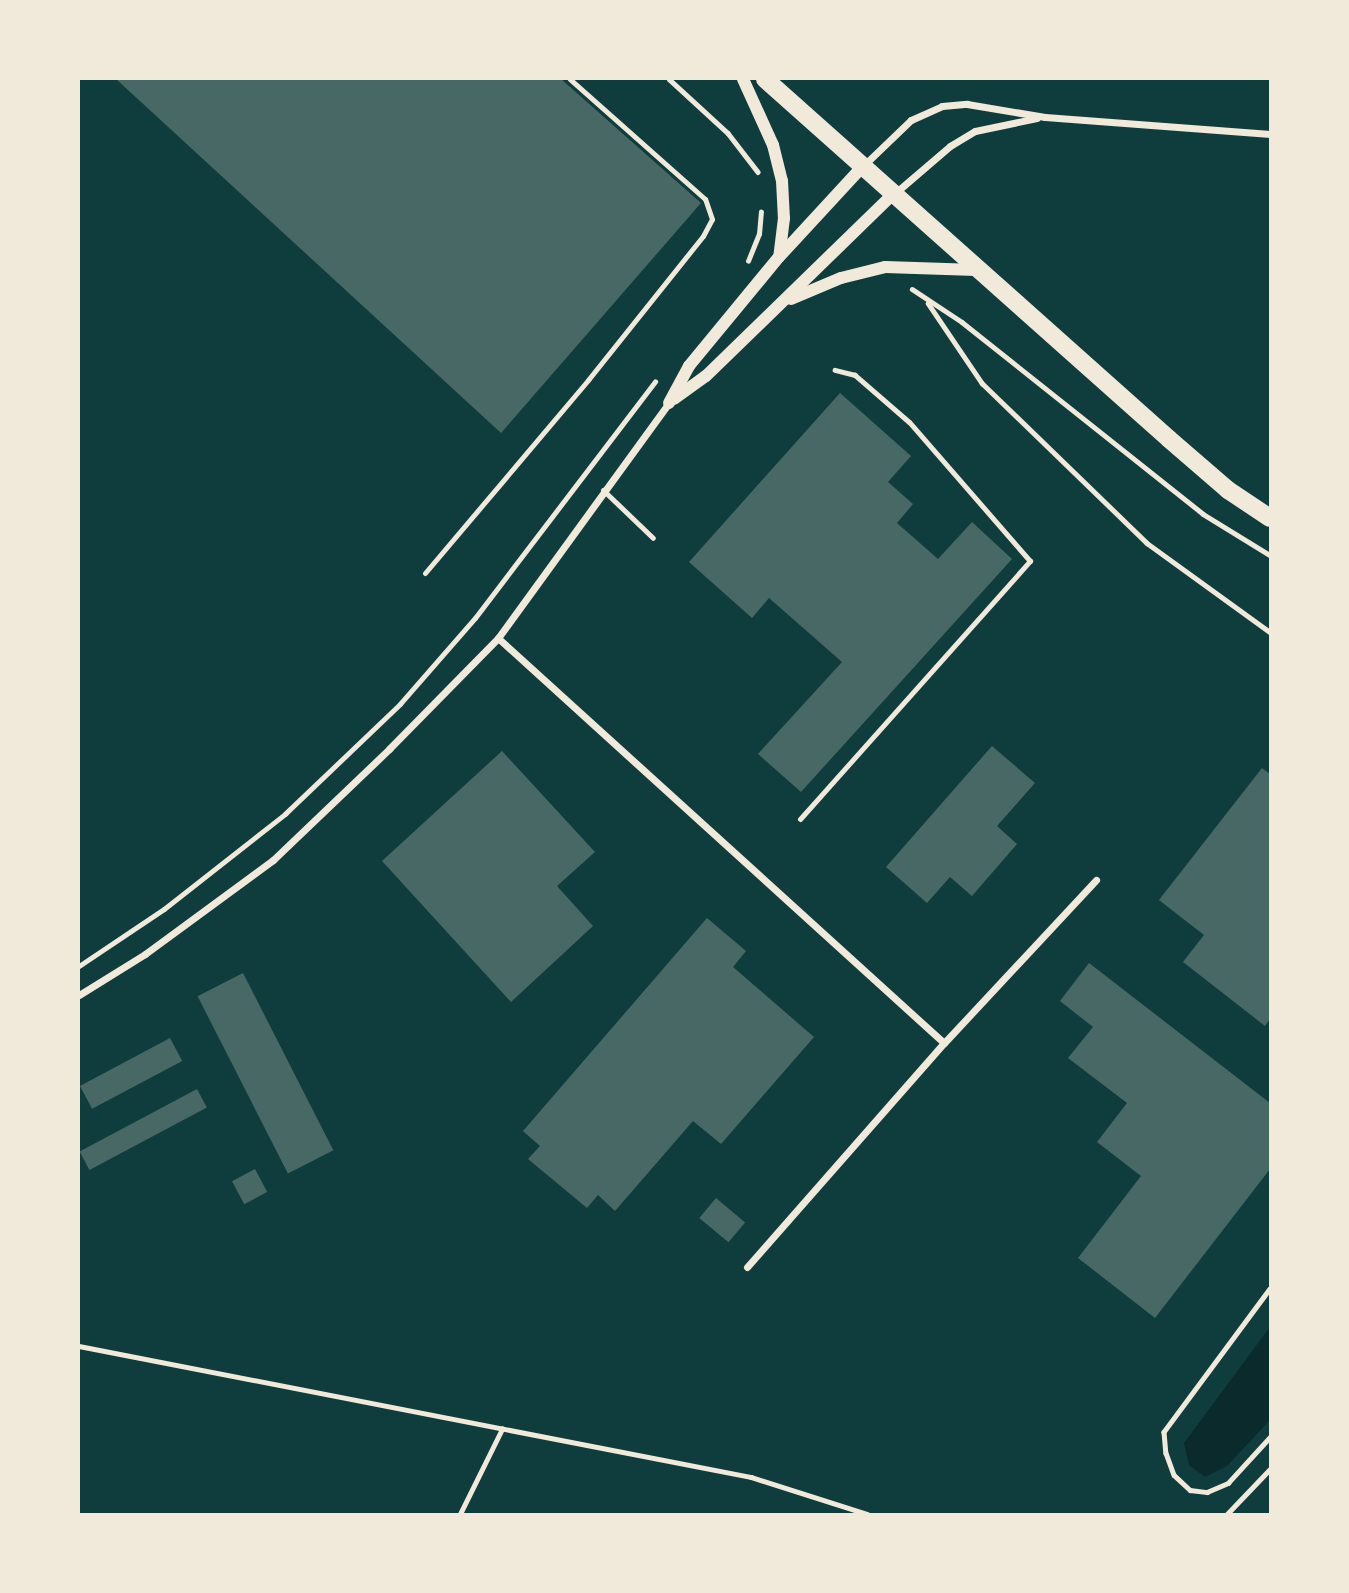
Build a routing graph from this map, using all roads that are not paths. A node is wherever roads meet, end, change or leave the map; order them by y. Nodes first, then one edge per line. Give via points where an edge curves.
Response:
1 (570, 79) edge
2 (743, 79) edge
3 (765, 79) edge
4 (1045, 117) junction
5 (1270, 134) edge
6 (863, 166) junction
7 (893, 194) junction
8 (779, 257) junction
9 (976, 270) junction
10 (781, 304) junction
11 (835, 370) dead end
12 (669, 403) junction
13 (603, 490) junction
14 (1270, 518) edge
15 (653, 538) dead end
16 (425, 573) dead end
17 (498, 638) junction
18 (800, 819) dead end
19 (1096, 880) dead end
20 (79, 995) edge
21 (944, 1043) junction
22 (747, 1267) dead end

1 - 16 lane via 705,199 712,219 588,380
2 - 8 street via 773,145 782,181 785,218
3 - 6 main road
4 - 5 street
4 - 6 street via 967,104 942,106 911,120
4 - 7 street via 975,131
6 - 7 main road
6 - 8 street
7 - 9 main road
7 - 10 street
8 - 12 street via 689,366
9 - 10 street via 885,267 841,278
9 - 14 main road via 1228,490
10 - 12 street via 706,376
11 - 18 lane via 855,375 909,422 1030,561
12 - 13 street
13 - 15 lane
13 - 17 street
17 - 20 street via 273,859 145,954
17 - 21 street
19 - 21 street
21 - 22 street

